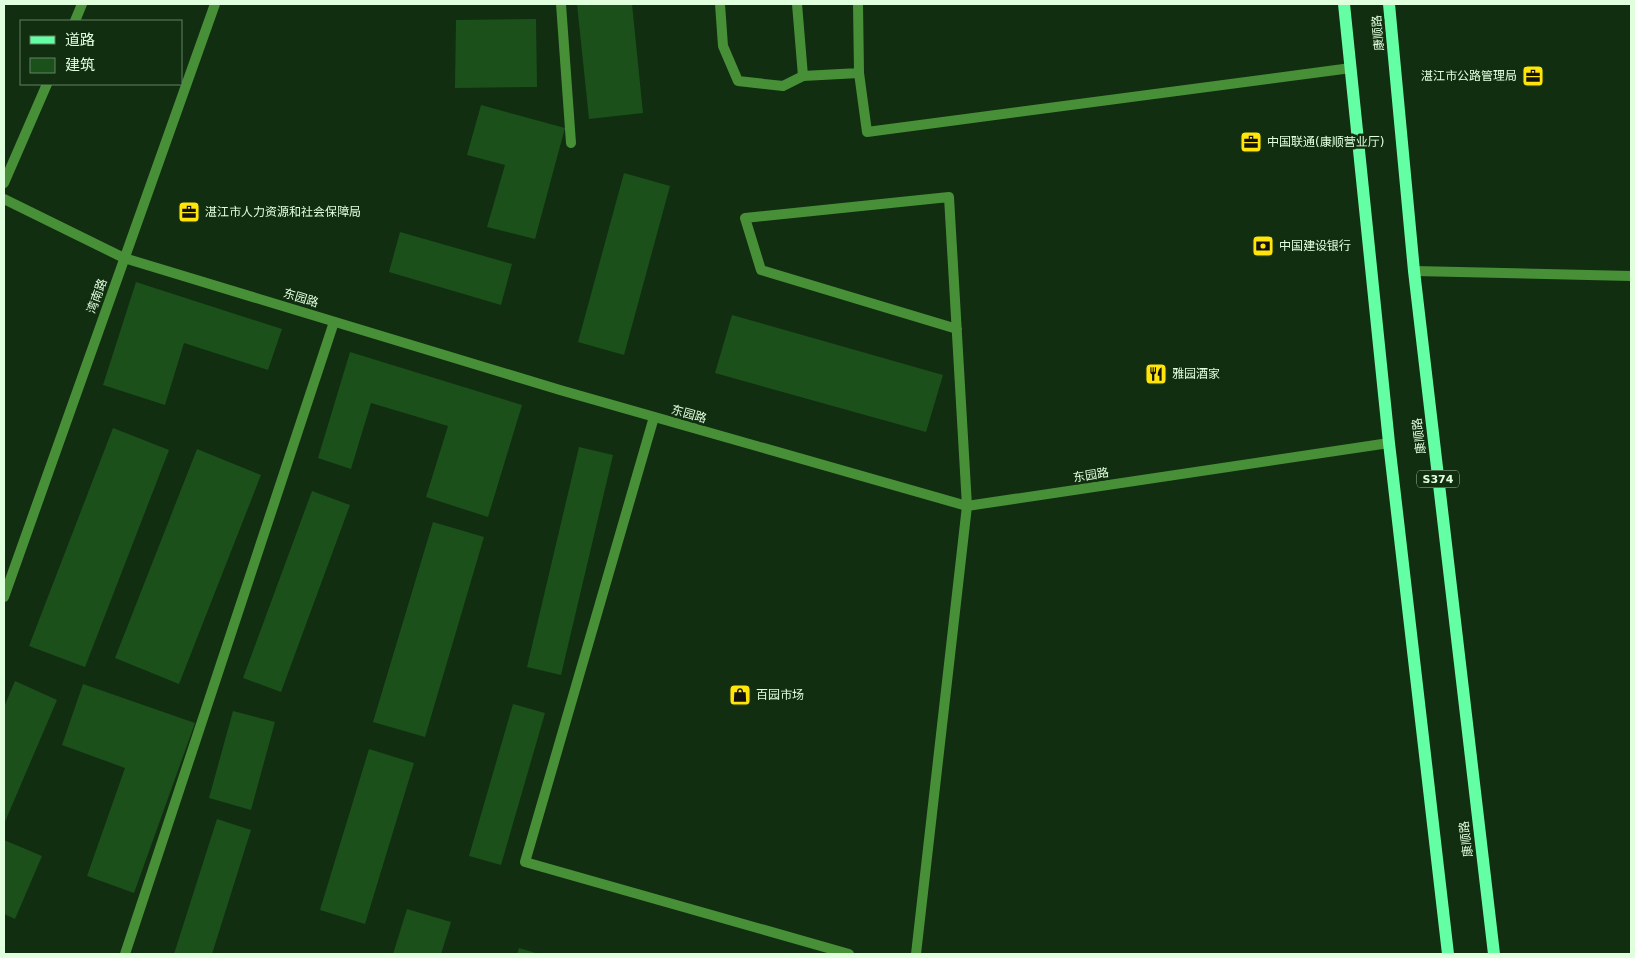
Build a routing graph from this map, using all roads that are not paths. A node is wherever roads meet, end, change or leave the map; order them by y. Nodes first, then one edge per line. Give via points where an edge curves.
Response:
1 (82, 4) edge
2 (215, 4) edge
3 (561, 4) edge
4 (720, 4) edge
5 (798, 4) edge
6 (858, 4) edge
7 (1344, 4) edge
8 (1390, 4) edge
9 (75, 20) edge
10 (1351, 68) junction
11 (859, 73) junction
12 (803, 76) junction
13 (47, 85) edge
14 (571, 143) dead end
15 (4, 183) edge
16 (4, 199) edge
17 (124, 258) junction
18 (1414, 271) junction
19 (1631, 276) edge
20 (334, 322) junction
21 (957, 329) junction
22 (654, 417) junction
23 (1389, 443) junction
24 (967, 506) junction
25 (4, 597) edge
26 (125, 954) edge
27 (849, 954) edge
28 (916, 954) edge
29 (1448, 954) edge
30 (1494, 954) edge

1 - 9 street
2 - 17 street, 湾南路
3 - 14 street
4 - 12 street via 723,46 738,81 783,86
5 - 12 street
6 - 11 street
7 - 10 main road
8 - 18 main road, 康顺路 / S374
10 - 11 street via 867,132
10 - 23 main road
11 - 12 street
13 - 15 street
16 - 17 street, 东园路
17 - 20 street, 东园路
17 - 25 street, 湾南路
18 - 19 street
18 - 30 main road, 康顺路 / S374
20 - 22 street, 东园路
20 - 26 street
21 - 21 street via 949,197 745,218 761,270
21 - 24 street
22 - 24 street, 东园路
22 - 27 street via 525,862
23 - 24 street, 东园路
23 - 29 main road
24 - 28 street

